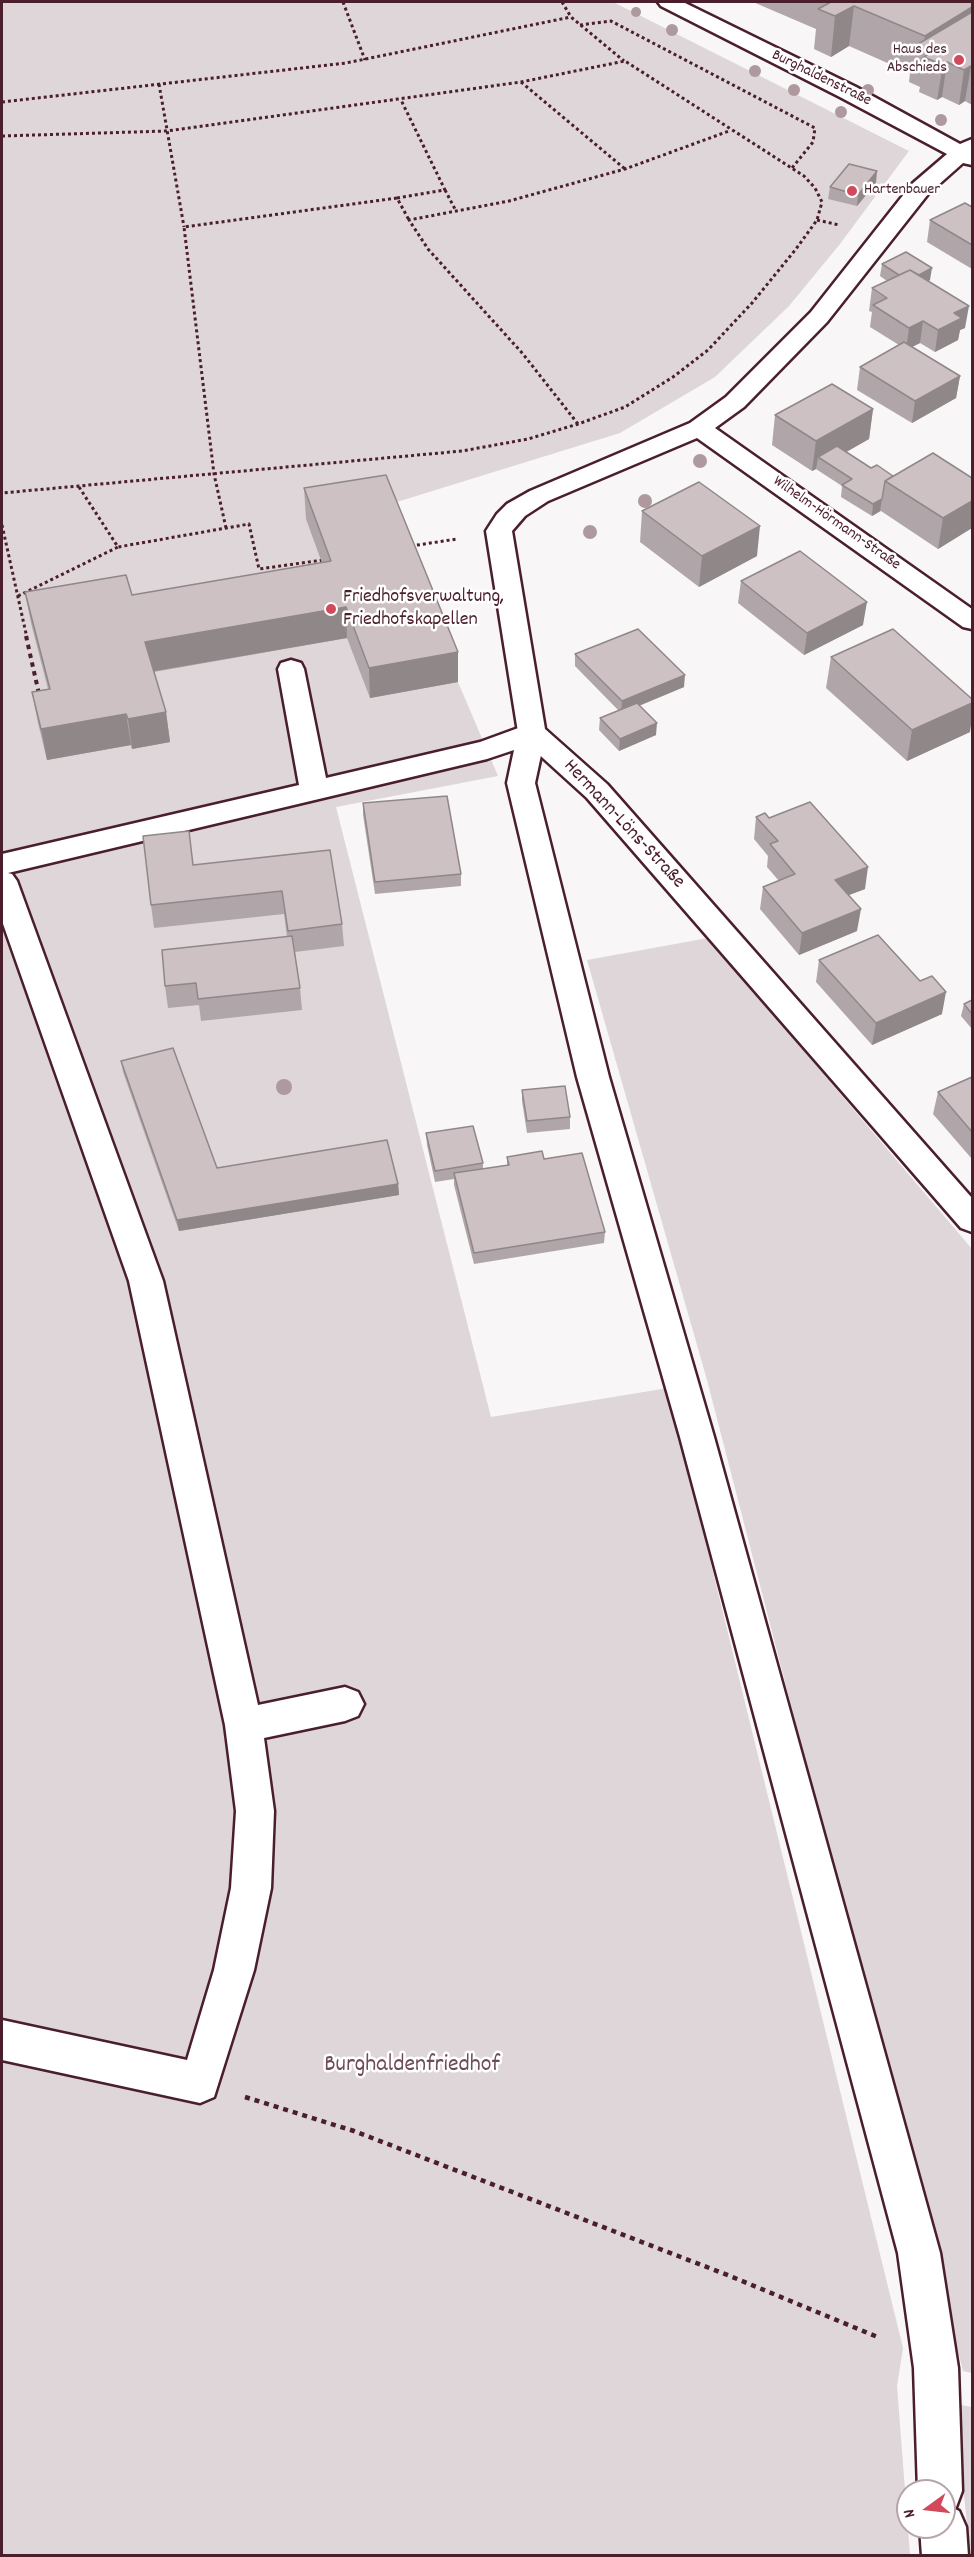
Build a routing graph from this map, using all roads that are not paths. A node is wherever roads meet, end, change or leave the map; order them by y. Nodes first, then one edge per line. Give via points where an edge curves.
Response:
1 (668, 2) edge
2 (969, 152) edge
3 (699, 428) junction
4 (972, 621) edge
5 (291, 669) dead end
6 (532, 732) junction
7 (314, 790) junction
8 (2, 864) edge
9 (2, 880) edge
10 (972, 1219) edge
11 (345, 1704) dead end
12 (244, 1725) junction
13 (2, 2040) edge
14 (940, 2479) edge
15 (943, 2539) edge
16 (945, 2556) edge

1 - 2 street, Burghaldenstraße
2 - 3 street via 921,189 819,317 735,402
3 - 4 street, Wilhelm-Hörmann-Straße
3 - 6 street via 539,496 516,510 499,531
5 - 7 street
6 - 7 street via 487,750
6 - 10 street, Hermann-Löns-Straße via 597,791
6 - 14 street via 521,783 593,1077 698,1437 919,2253 936,2368
7 - 8 street
9 - 12 street via 146,1281
11 - 12 street
12 - 13 street via 255,1811 251,1888 234,1970 200,2083
15 - 16 street

